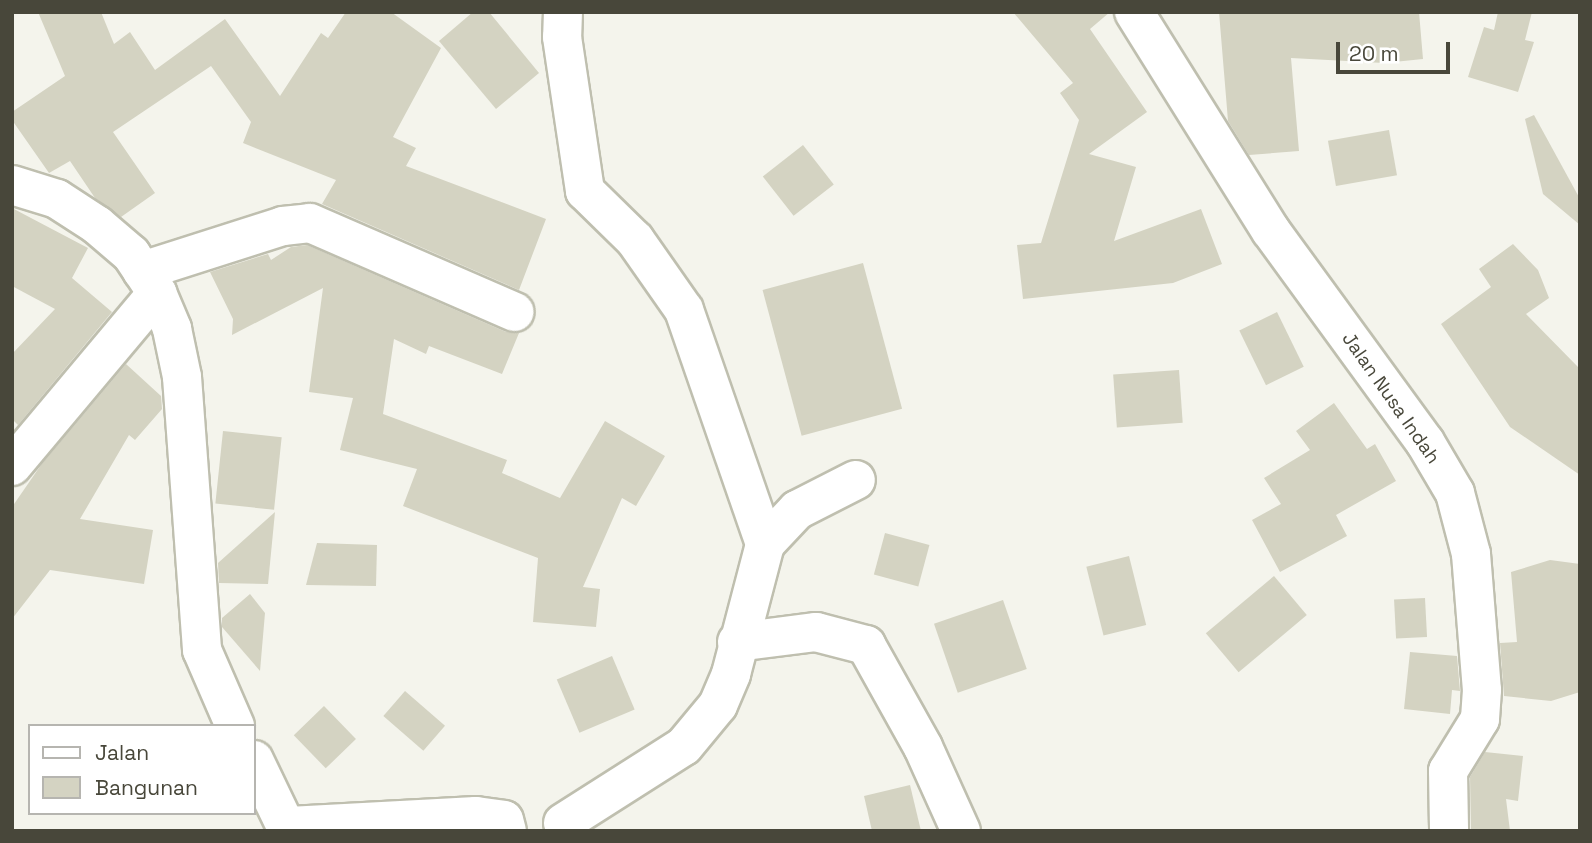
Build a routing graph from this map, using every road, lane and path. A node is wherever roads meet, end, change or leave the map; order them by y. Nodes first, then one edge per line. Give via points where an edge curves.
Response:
1 (563, 12) edge
2 (1133, 12) edge
3 (12, 186) edge
4 (150, 282) junction
5 (515, 312) dead end
6 (12, 466) edge
7 (856, 480) dead end
8 (765, 544) junction
9 (737, 642) junction
10 (234, 724) edge
11 (256, 764) edge
12 (505, 825) edge
13 (579, 827) edge
14 (289, 828) edge
15 (961, 831) edge
16 (1449, 831) edge

1 - 8 street via 562,37 585,191 635,240 684,310
2 - 16 street, Jalan Nusa Indah via 1271,231 1425,442 1455,493 1472,554 1482,690 1480,719 1448,771
3 - 4 street via 57,199 77,212 131,254
4 - 5 street via 283,226 310,223
4 - 6 street
4 - 10 street via 172,329 182,377 202,650
7 - 8 street via 797,510
8 - 9 street
9 - 13 street via 718,705 684,746
9 - 15 street via 816,632 866,645 923,747
11 - 14 street
12 - 13 street
12 - 14 street via 477,816

